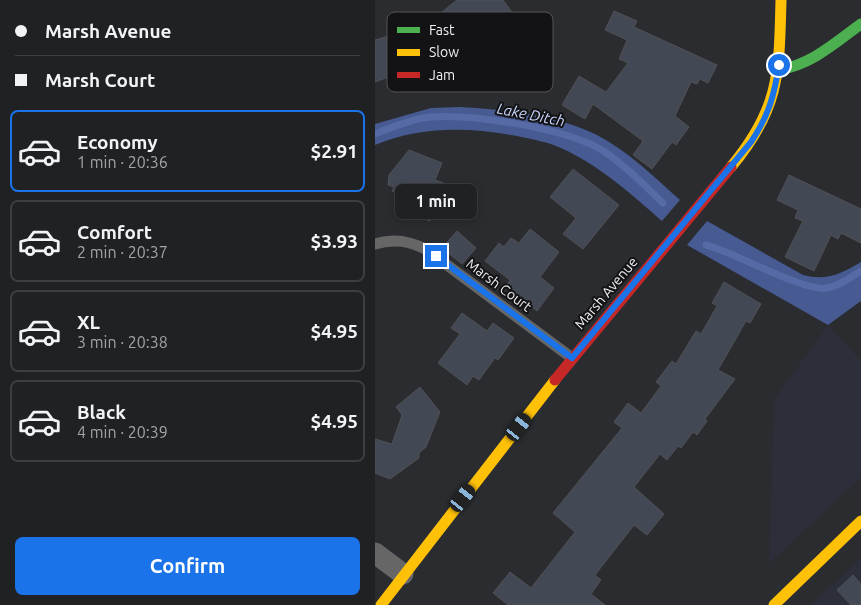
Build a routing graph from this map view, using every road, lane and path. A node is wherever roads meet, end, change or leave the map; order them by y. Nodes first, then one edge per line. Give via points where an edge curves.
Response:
1 (781, 0) edge
2 (861, 24) edge
3 (778, 70) junction
4 (375, 244) edge
5 (572, 358) junction
6 (861, 521) edge
7 (851, 530) junction
8 (861, 541) edge
9 (375, 553) edge
10 (403, 574) junction
11 (381, 605) edge
12 (775, 605) edge

1 - 3 street, Marsh Avenue
2 - 3 street via 809,61 788,70
3 - 5 street, Marsh Avenue via 775,93 765,121 751,142
4 - 5 lane, Marsh Court via 406,242 427,250
5 - 10 street, Marsh Avenue
6 - 7 street
7 - 8 lane
7 - 12 street
9 - 10 street
10 - 11 street, Marsh Avenue

